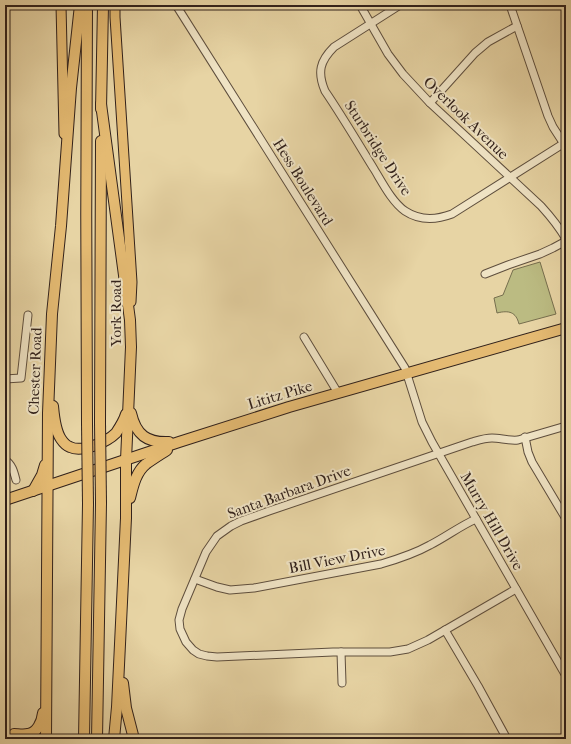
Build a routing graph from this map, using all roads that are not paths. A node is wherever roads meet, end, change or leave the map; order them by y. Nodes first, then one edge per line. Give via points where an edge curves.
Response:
1 (61, 5) edge
2 (80, 5) edge
3 (87, 5) edge
4 (102, 5) edge
5 (115, 5) edge
6 (176, 5) edge
7 (360, 5) edge
8 (400, 5) edge
9 (510, 5) edge
10 (370, 24) junction
11 (517, 26) junction
12 (430, 103) junction
13 (101, 104) junction
14 (565, 143) edge
15 (510, 178) junction
16 (64, 181) junction
17 (566, 240) edge
18 (485, 274) dead end
19 (28, 315) dead end
20 (130, 320) junction
21 (566, 328) edge
22 (304, 337) dead end
23 (407, 373) junction
24 (5, 379) edge
25 (49, 384) junction
26 (338, 393) junction
27 (129, 401) junction
28 (566, 426) edge
29 (525, 438) junction
30 (179, 442) junction
31 (438, 454) junction
32 (48, 456) junction
33 (5, 460) edge
34 (126, 460) junction
35 (16, 480) dead end
36 (47, 487) junction
37 (33, 491) junction
38 (5, 500) edge
39 (126, 518) junction
40 (476, 519) junction
41 (566, 520) edge
42 (195, 579) junction
43 (516, 589) junction
44 (121, 621) junction
45 (445, 630) junction
46 (341, 652) junction
47 (566, 676) edge
48 (342, 683) dead end
49 (46, 689) junction
50 (9, 732) edge
51 (28, 739) edge
52 (46, 739) edge
53 (84, 739) edge
54 (97, 739) edge
55 (114, 739) edge
56 (134, 739) edge
57 (507, 739) edge

1 - 16 main road, Chester Road
2 - 16 highway
3 - 53 highway, bridge via 88,504
4 - 13 highway
5 - 20 main road, York Road via 132,282
6 - 23 street, Hess Boulevard
7 - 10 street, Overlook Avenue
8 - 10 street, Sturbridge Drive
9 - 11 street
10 - 12 street, Overlook Avenue via 394,64
10 - 15 street, Sturbridge Drive via 338,43 328,53 321,66 321,78 325,91 393,199 415,216 432,219 452,214
11 - 12 street via 488,42 475,53
11 - 14 street via 548,116
12 - 15 street, Overlook Avenue
13 - 20 highway
13 - 54 highway, bridge via 101,503
14 - 15 street, Sturbridge Drive
15 - 17 street, Overlook Avenue via 553,219
16 - 25 highway, Chester Road via 52,314
17 - 18 street via 540,254
19 - 24 street via 21,378
20 - 27 highway, York Road
21 - 23 highway, Lititz Pike
22 - 26 street
23 - 26 highway, Lititz Pike
23 - 31 street, Murry Hill Drive via 422,422
25 - 27 highway via 58,434 72,448 88,448 109,438 124,421
25 - 32 highway, Chester Road
26 - 30 highway, Lititz Pike
27 - 30 highway via 132,419 142,436 159,443
27 - 34 highway, York Road
28 - 29 street, Santa Barbara Drive
29 - 31 street, Santa Barbara Drive via 484,439
29 - 41 street via 532,462
30 - 34 highway, Lititz Pike
30 - 39 highway via 142,469 132,488
31 - 40 street, Murry Hill Drive
31 - 42 street, Santa Barbara Drive via 240,521 217,536 208,548
32 - 36 highway, Chester Road
32 - 37 highway
33 - 35 street via 12,467
34 - 36 highway, Lititz Pike
34 - 39 highway, York Road
36 - 37 highway, Lititz Pike
36 - 49 highway, Chester Road
37 - 38 highway, Lititz Pike
39 - 44 highway, York Road
40 - 42 street, Bill View Drive via 413,554 381,564 232,590
40 - 43 street, Murry Hill Drive
42 - 46 street, Santa Barbara Drive via 182,608 179,625 186,642 199,654 217,657
43 - 45 street, Santa Barbara Drive
43 - 47 street, Murry Hill Drive
44 - 55 highway
44 - 56 highway via 126,708
45 - 46 street, Santa Barbara Drive via 408,649 390,652
45 - 57 street
46 - 48 street
49 - 50 highway via 42,718 37,728 29,734
49 - 52 highway, Chester Road
50 - 51 highway

